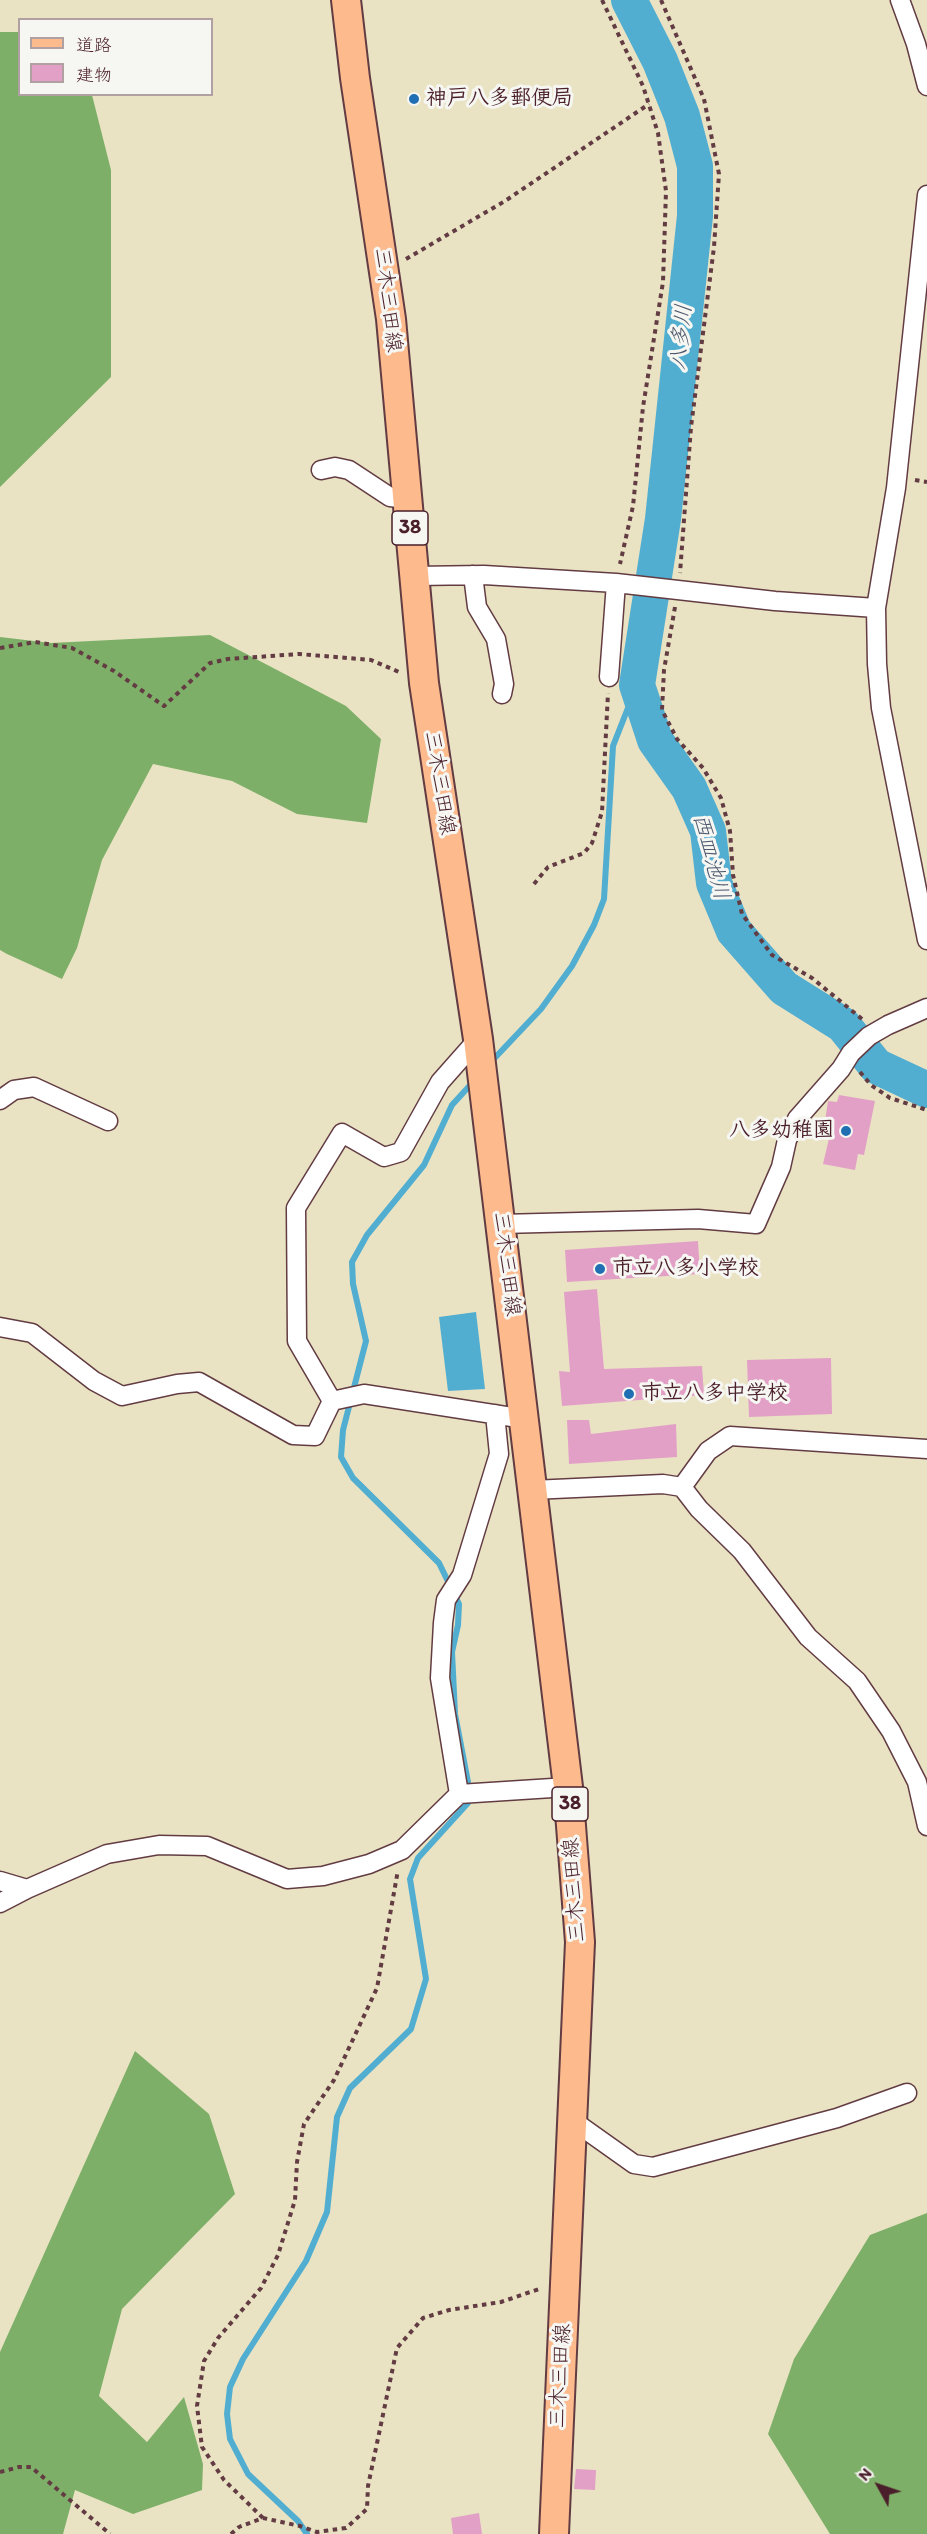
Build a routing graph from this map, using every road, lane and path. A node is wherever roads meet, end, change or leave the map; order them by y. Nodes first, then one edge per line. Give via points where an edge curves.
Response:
1 (346, 0) edge
2 (602, 0) edge
3 (662, 0) edge
4 (900, 0) edge
5 (927, 86) edge
6 (649, 104) junction
7 (927, 195) edge
8 (383, 268) junction
9 (321, 470) dead end
10 (408, 499) junction
11 (473, 575) junction
12 (415, 576) junction
13 (622, 583) junction
14 (675, 589) junction
15 (876, 608) junction
16 (0, 648) edge
17 (609, 677) joint
18 (424, 683) junction
19 (502, 694) dead end
20 (534, 884) dead end
21 (927, 940) edge
22 (927, 1008) edge
23 (872, 1034) junction
24 (850, 1055) junction
25 (480, 1057) junction
26 (0, 1100) edge
27 (927, 1110) edge
28 (108, 1121) dead end
29 (501, 1224) junction
30 (0, 1327) edge
31 (332, 1401) junction
32 (495, 1414) junction
33 (525, 1419) junction
34 (927, 1449) edge
35 (682, 1487) junction
36 (532, 1490) junction
37 (568, 1787) junction
38 (459, 1794) junction
39 (927, 1826) edge
40 (402, 1850) junction
41 (0, 1881) edge
42 (27, 1889) junction
43 (0, 1903) edge
44 (907, 2093) dead end
45 (572, 2120) junction
46 (566, 2281) junction
47 (0, 2472) edge
48 (263, 2518) junction
49 (110, 2534) edge
50 (231, 2534) edge
51 (554, 2534) edge

1 - 8 main road, 三木三田線 / 38
2 - 6 path
3 - 14 path via 704,99 719,174
4 - 5 street
6 - 8 path via 505,201 408,259
6 - 13 path via 658,133 666,191 663,282 643,406
7 - 15 street via 896,488
8 - 10 main road, 三木三田線 / 38
9 - 10 street via 349,470 390,497
10 - 12 main road, 三木三田線 / 38
11 - 12 street
11 - 13 street
11 - 19 street via 477,608 496,639 504,684
12 - 18 main road, 三木三田線 / 38
13 - 14 street
13 - 17 street
14 - 15 street via 775,602
14 - 23 path via 662,710 677,739 703,768 722,798 742,914 772,955 812,978 854,1011
15 - 21 street via 881,708
16 - 18 path via 35,642 72,648 164,706 210,663 228,659 299,654 371,660
17 - 20 path via 602,812 592,843 584,853 548,867
18 - 25 main road, 三木三田線 / 38
22 - 23 street
23 - 24 street
24 - 27 path via 871,1085 914,1108
24 - 29 street via 797,1119 756,1224 698,1220
25 - 29 main road, 三木三田線 / 38
25 - 31 street via 440,1082 401,1152 384,1157 342,1133 296,1208 297,1341
26 - 28 street via 14,1090 34,1087
29 - 33 main road, 三木三田線 / 38
30 - 31 street via 32,1333 94,1381 122,1396 199,1383 293,1435 315,1436
31 - 32 street via 364,1394
32 - 33 street
32 - 38 street via 499,1455 462,1575 446,1599 443,1623 440,1678
33 - 36 main road, 三木三田線 / 38
34 - 35 street via 730,1436 708,1450
35 - 36 street via 663,1484
35 - 39 street via 742,1551 808,1637 857,1681 891,1731 912,1772
36 - 37 main road, 三木三田線 / 38
37 - 38 street
37 - 45 main road, 三木三田線 / 38 via 580,1942
38 - 40 street
40 - 42 street via 323,1876 287,1879 207,1845 159,1845 107,1854
40 - 48 path via 377,1988 334,2080 304,2124 295,2200 278,2255 261,2288 218,2338 204,2361 197,2406 202,2447 224,2480
41 - 42 street
42 - 43 street
44 - 45 street via 837,2118 653,2167 634,2164
45 - 46 main road, 三木三田線 / 38
46 - 48 path via 501,2302 423,2318 397,2348 368,2486 368,2509 346,2528 317,2532
46 - 51 main road, 三木三田線 / 38
47 - 49 path via 31,2467
48 - 50 path

